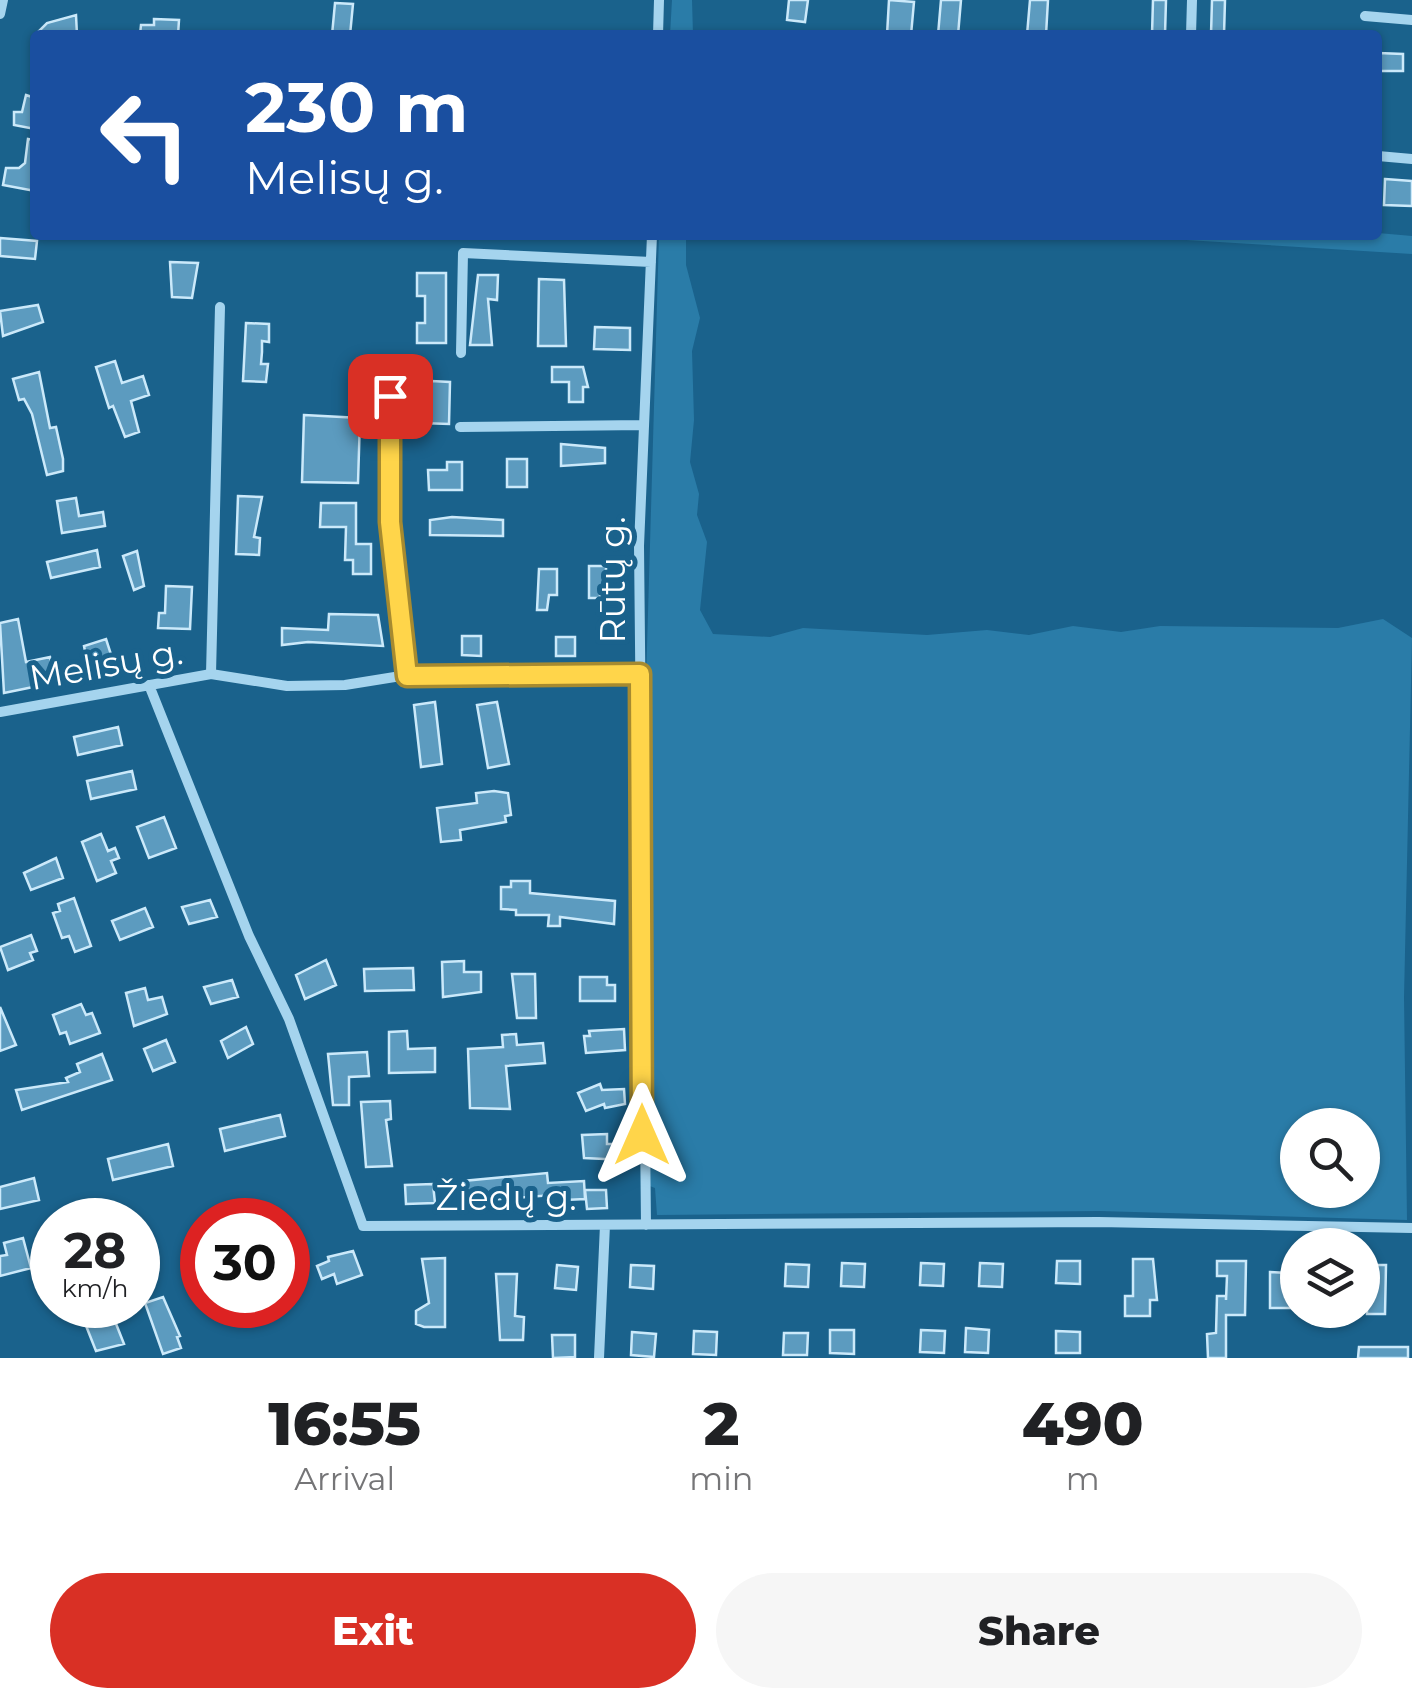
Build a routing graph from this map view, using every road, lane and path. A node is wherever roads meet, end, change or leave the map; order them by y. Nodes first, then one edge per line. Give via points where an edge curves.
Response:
1 (3, 0) edge
2 (658, 0) edge
3 (1192, 0) edge
4 (0, 14) edge
5 (1366, 16) dead end
6 (1412, 20) edge
7 (658, 30) edge
8 (1191, 30) edge
9 (1382, 156) edge
10 (1412, 159) edge
11 (652, 240) edge
12 (651, 262) junction
13 (220, 307) dead end
14 (461, 353) dead end
15 (390, 396) dead end
16 (644, 425) junction
17 (460, 426) dead end
18 (211, 674) junction
19 (640, 674) junction
20 (407, 676) junction
21 (149, 685) junction
22 (0, 712) edge
23 (605, 1225) junction
24 (646, 1225) junction
25 (1412, 1228) edge
26 (599, 1358) edge

1 - 4 street
2 - 7 street
3 - 8 street
5 - 6 street
9 - 10 street
11 - 12 street, Rūtų g.
12 - 14 street via 464,253
12 - 16 street, Rūtų g.
13 - 18 street
15 - 20 street via 390,522
16 - 17 street
16 - 19 street, Rūtų g.
18 - 20 street, Melisų g. via 287,686
18 - 21 street, Melisų g.
19 - 20 street, Melisų g.
19 - 24 street, Rūtų g.
21 - 22 street, Melisų g.
21 - 23 street, Žiedų g. via 289,1019 363,1226
23 - 24 street, Žiedų g.
23 - 26 street
24 - 25 street, Žiedų g.

